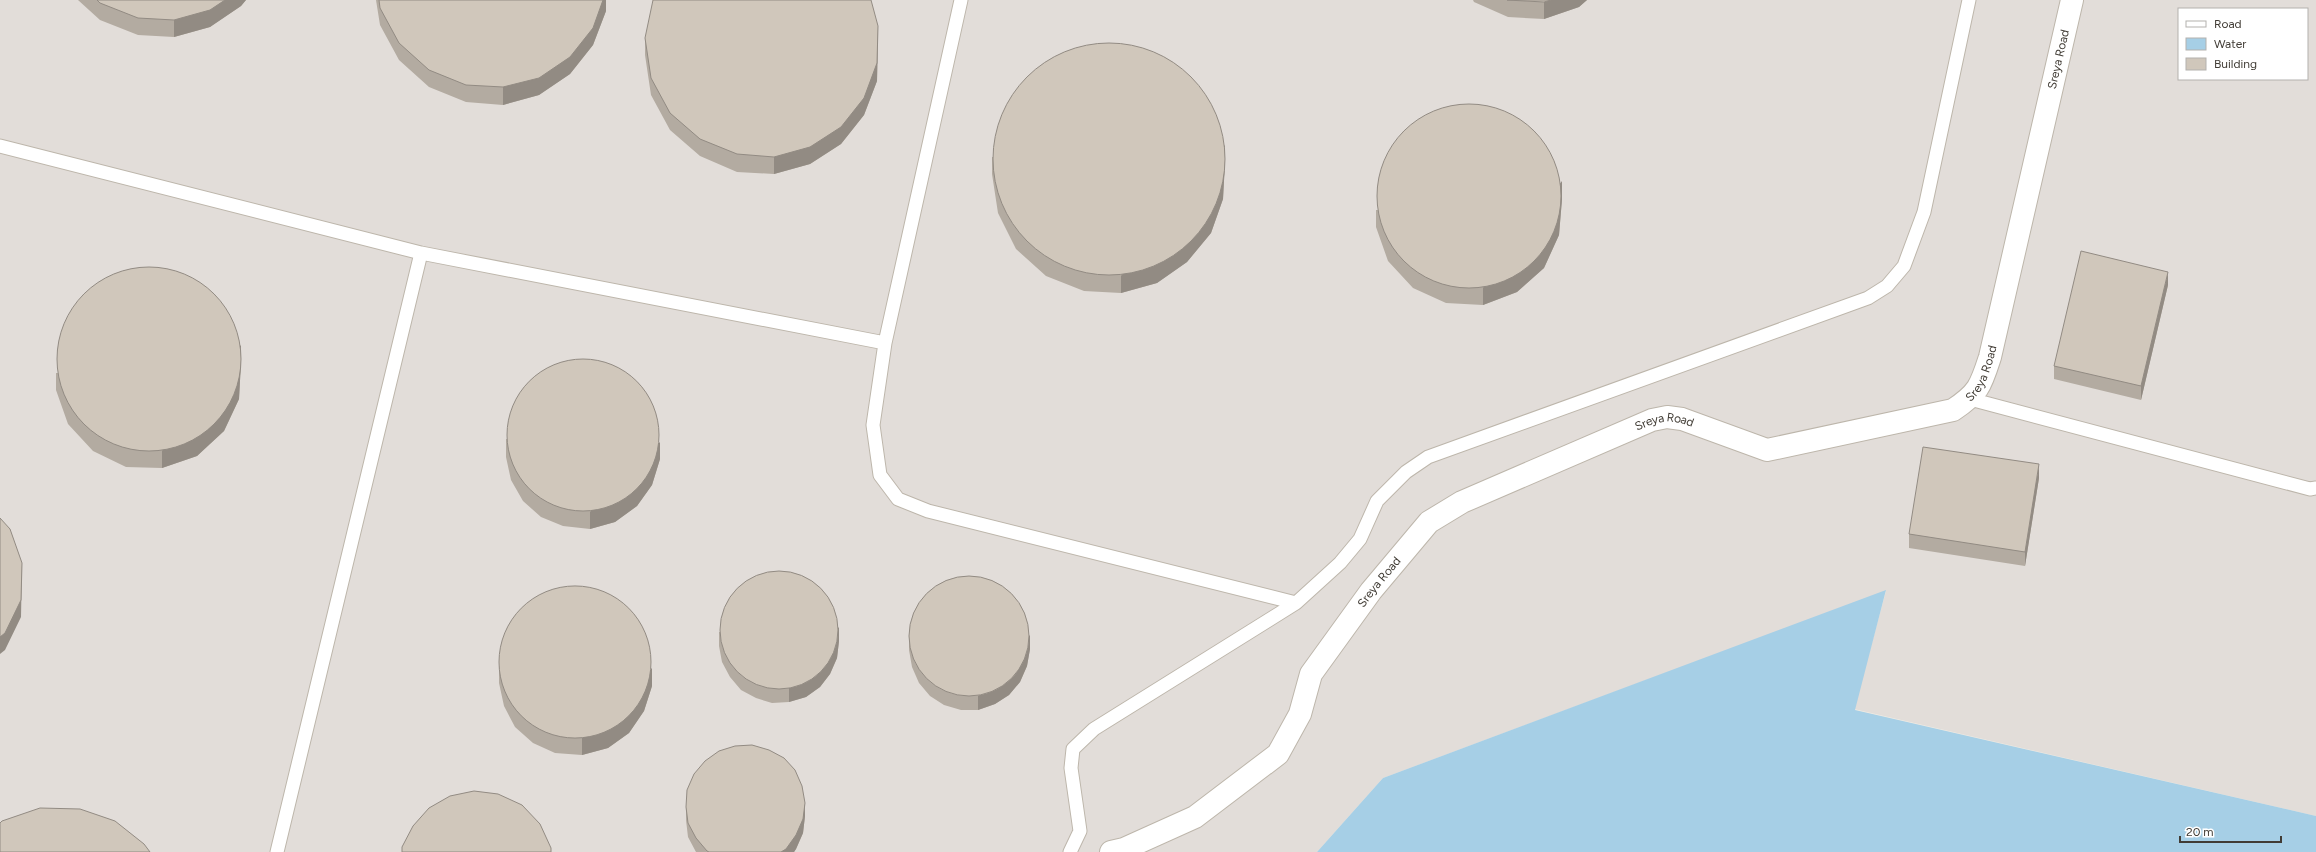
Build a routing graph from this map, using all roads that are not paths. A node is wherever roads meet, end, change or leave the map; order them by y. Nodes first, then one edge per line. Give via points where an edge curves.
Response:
1 (961, 0) edge
2 (1969, 0) edge
3 (2072, 0) edge
4 (0, 146) edge
5 (421, 253) junction
6 (885, 343) junction
7 (1970, 399) junction
8 (2316, 488) edge
9 (1296, 603) junction
10 (277, 852) edge
11 (1070, 852) edge
12 (1111, 852) edge

1 - 6 lane
2 - 9 lane via 1924,212 1904,266 1887,286 1868,298 1428,457 1406,472 1377,501 1360,539 1340,563
3 - 7 street, Sreya Road via 1990,357 1981,384
4 - 5 lane
5 - 6 lane
5 - 10 lane
6 - 9 lane via 873,425 880,475 898,499 928,511
7 - 8 lane via 2310,489
7 - 12 street, Sreya Road via 1953,410 1767,450 1682,419 1660,419 1462,502 1429,522 1371,591 1312,674 1300,714 1278,754 1195,817
9 - 11 lane via 1094,729 1073,749 1071,768 1080,831

